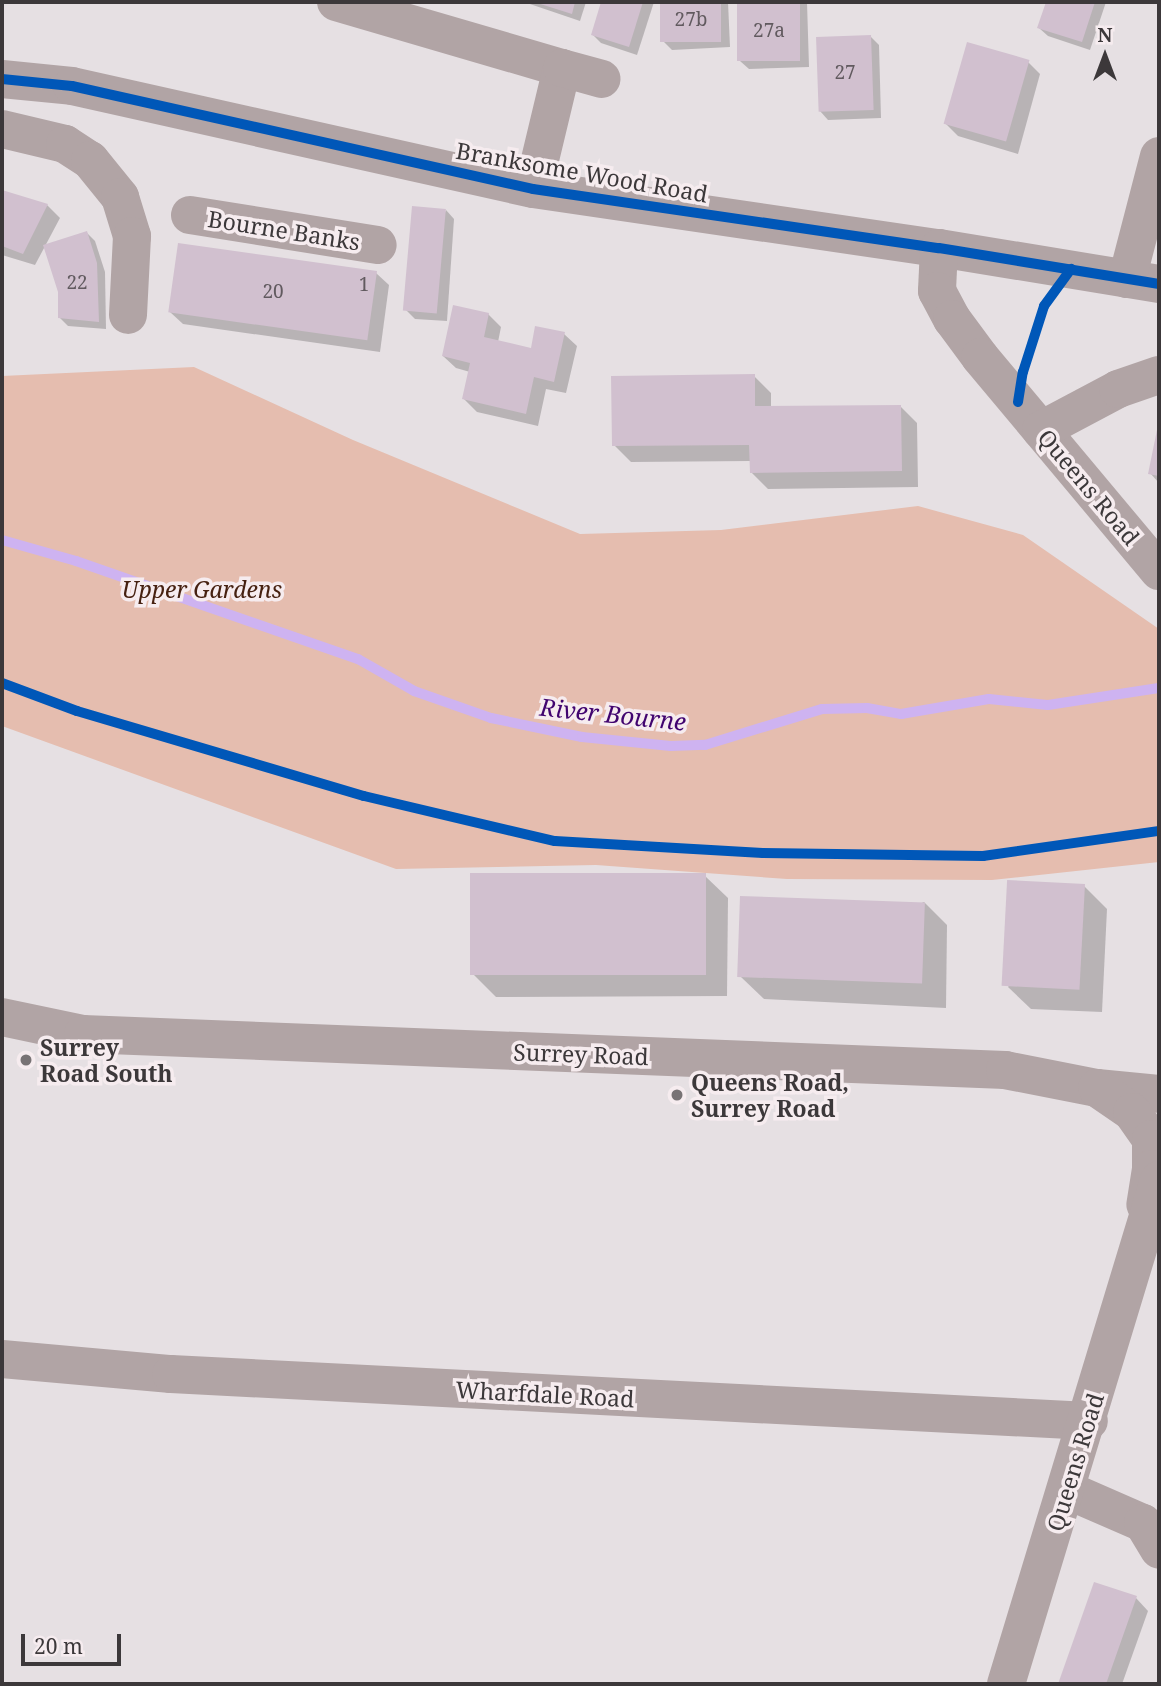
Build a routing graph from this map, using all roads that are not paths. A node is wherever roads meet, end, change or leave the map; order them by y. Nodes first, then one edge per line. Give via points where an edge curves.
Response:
1 (336, 2) edge
2 (562, 68) junction
3 (2, 79) edge
4 (602, 79) dead end
5 (2, 129) edge
6 (1159, 156) edge
7 (533, 189) junction
8 (190, 215) dead end
9 (378, 245) dead end
10 (939, 248) junction
11 (1143, 282) edge
12 (128, 315) dead end
13 (1159, 375) edge
14 (1041, 430) junction
15 (1159, 571) edge
16 (2, 1017) edge
17 (1097, 1088) junction
18 (1159, 1094) edge
19 (1159, 1180) edge
20 (1140, 1239) junction
21 (2, 1359) edge
22 (1089, 1421) junction
23 (1067, 1490) junction
24 (1159, 1550) edge
25 (1006, 1684) edge

1 - 2 street
2 - 4 street
2 - 7 street
3 - 7 street, Branksome Wood Road via 72,86
5 - 12 street via 65,144 90,160 120,197 132,236
6 - 11 street
7 - 10 street, Branksome Wood Road
8 - 9 street, Bourne Banks
10 - 11 street, Branksome Wood Road
10 - 14 street, Queens Road via 937,291 952,319
13 - 14 street via 1118,390
14 - 15 street, Queens Road
16 - 17 street, Surrey Road via 83,1034 1005,1070
17 - 18 street, Surrey Road
17 - 20 street, Queens Road via 1132,1112 1151,1139
19 - 20 street, Queens Road
20 - 22 street, Queens Road
21 - 22 street, Wharfdale Road via 172,1374
22 - 23 street, Queens Road
23 - 24 street via 1143,1523
23 - 25 street, Queens Road

